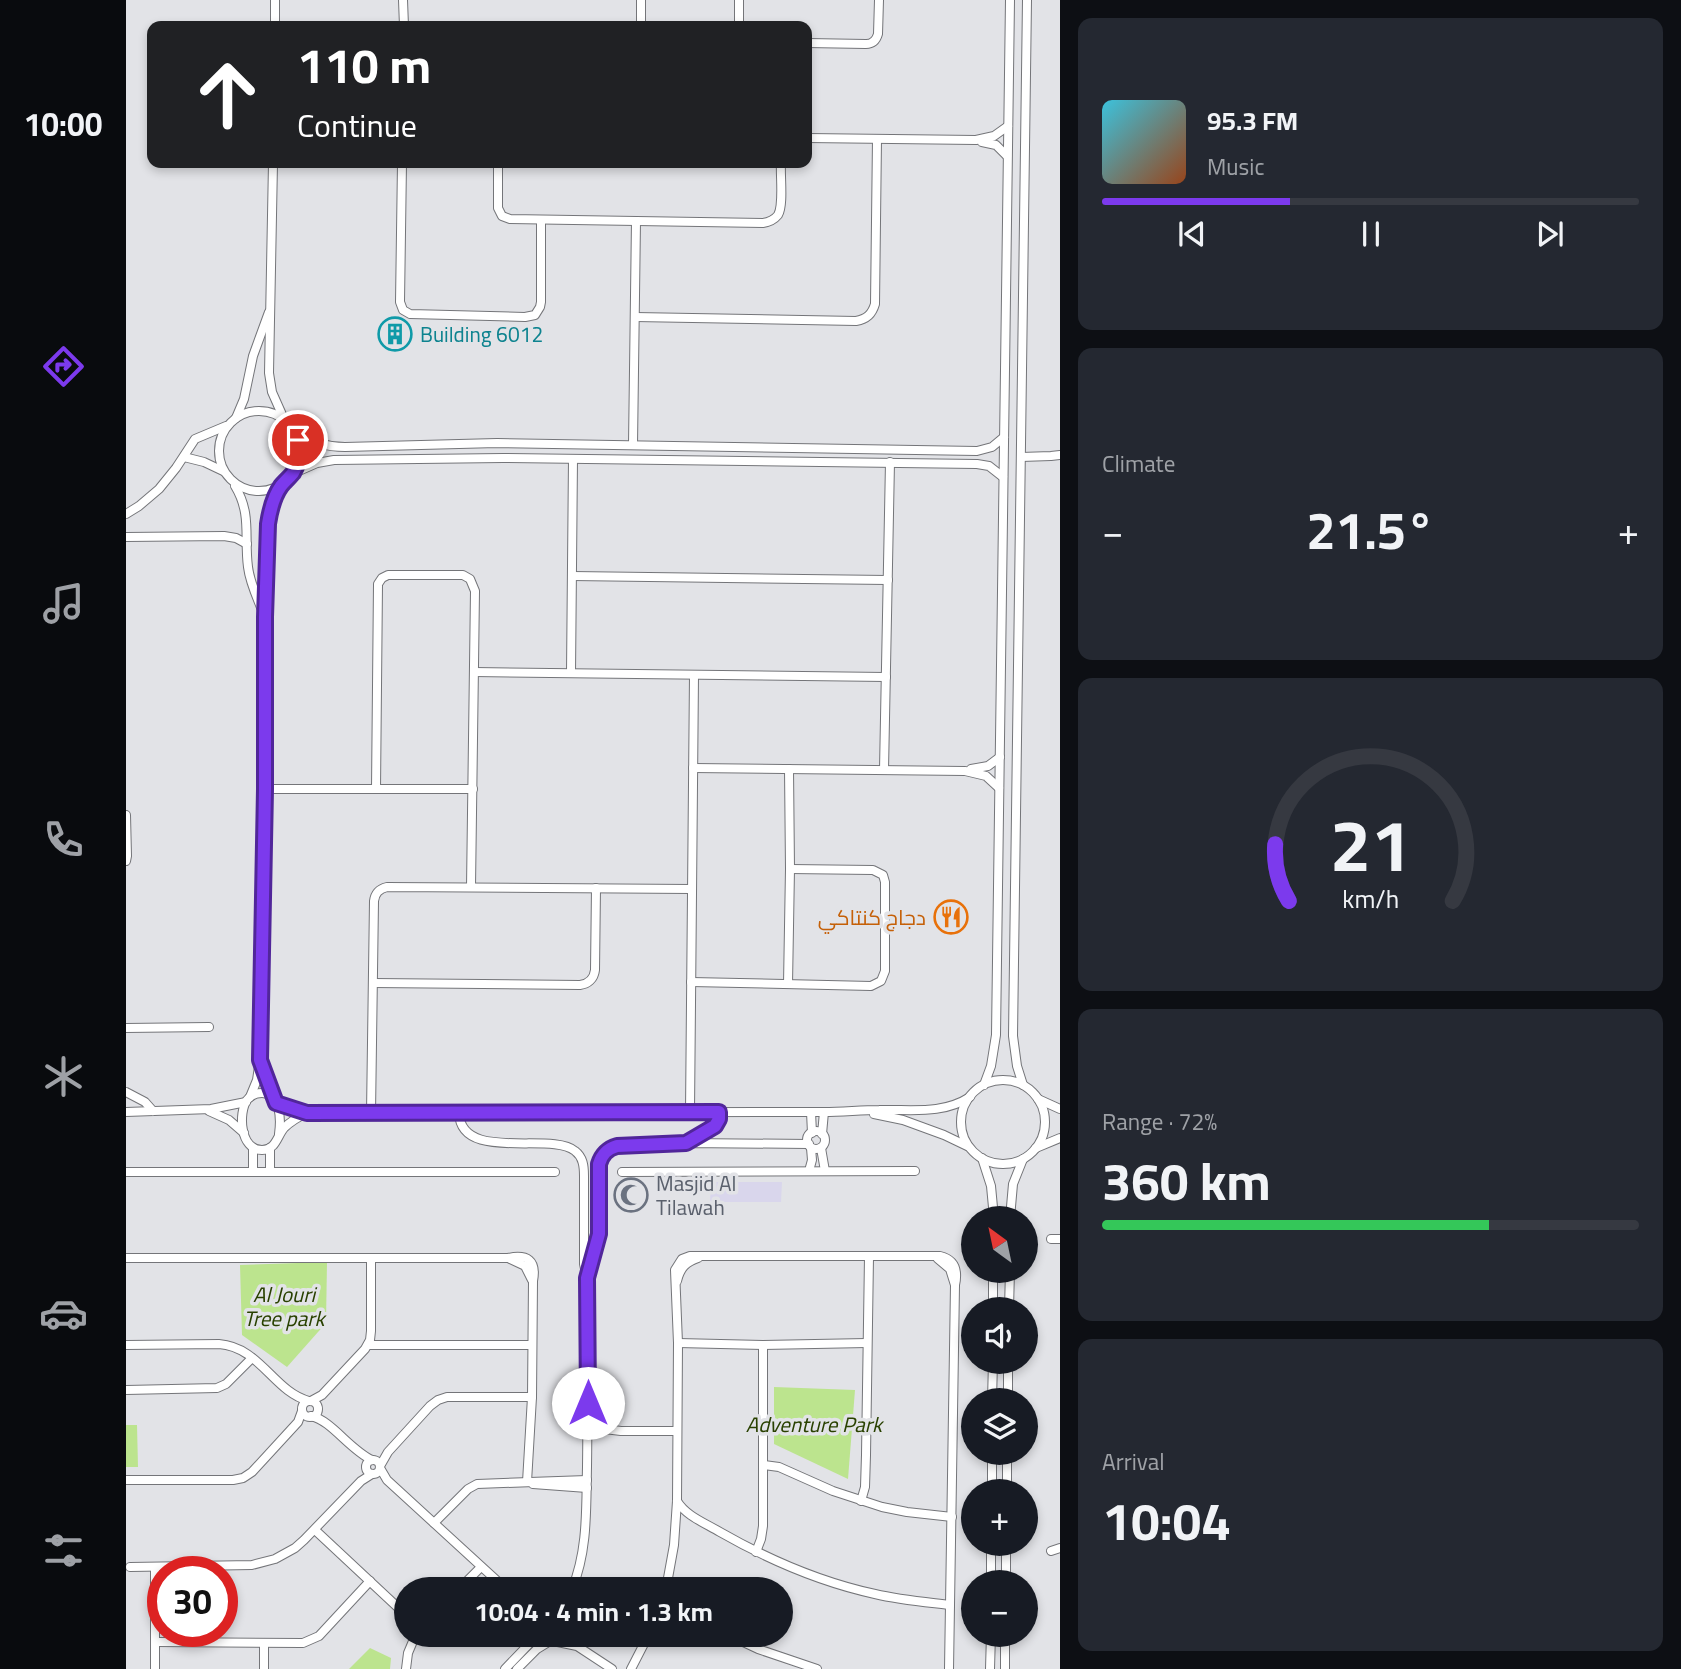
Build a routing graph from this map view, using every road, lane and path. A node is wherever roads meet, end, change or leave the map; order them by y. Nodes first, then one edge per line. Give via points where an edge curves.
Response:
1 (275, 0) edge
2 (403, 0) edge
3 (641, 0) edge
4 (739, 0) edge
5 (879, 0) edge
6 (1010, 0) edge
7 (1027, 0) edge
8 (275, 21) edge
9 (404, 21) edge
10 (641, 21) edge
11 (739, 21) edge
12 (812, 43) edge
13 (1008, 127) junction
14 (812, 138) edge
15 (877, 139) junction
16 (976, 140) junction
17 (1007, 156) junction
18 (273, 168) edge
19 (402, 168) edge
20 (498, 168) edge
21 (780, 168) edge
22 (541, 221) junction
23 (636, 221) junction
24 (271, 309) junction
25 (635, 317) junction
26 (236, 418) junction
27 (284, 419) junction
28 (227, 426) junction
29 (294, 432) junction
30 (1004, 438) junction
31 (633, 445) junction
32 (1057, 456) edge
33 (184, 457) junction
34 (1021, 457) junction
35 (573, 458) junction
36 (890, 462) junction
37 (223, 471) junction
38 (292, 474) junction
39 (1003, 477) junction
40 (234, 484) junction
41 (282, 485) junction
42 (126, 513) edge
43 (126, 537) edge
44 (247, 544) junction
45 (572, 576) junction
46 (888, 580) junction
47 (265, 617) junction
48 (474, 672) junction
49 (571, 673) junction
50 (694, 675) junction
51 (886, 677) junction
52 (1000, 757) junction
53 (693, 768) junction
54 (789, 769) junction
55 (884, 770) junction
56 (965, 771) junction
57 (999, 788) junction
58 (265, 789) junction
59 (376, 789) junction
60 (472, 789) junction
61 (126, 815) edge
62 (126, 861) edge
63 (790, 869) junction
64 (471, 887) junction
65 (596, 888) junction
66 (692, 889) junction
67 (691, 982) junction
68 (373, 983) junction
69 (788, 984) junction
70 (209, 1027) dead end
71 (126, 1028) edge
72 (260, 1060) junction
73 (984, 1085) junction
74 (1023, 1085) junction
75 (126, 1092) edge
76 (970, 1097) junction
77 (248, 1099) junction
78 (1038, 1099) junction
79 (275, 1101) junction
80 (203, 1109) junction
81 (1060, 1109) edge
82 (153, 1111) junction
83 (126, 1112) edge
84 (690, 1112) junction
85 (719, 1112) junction
86 (811, 1112) junction
87 (824, 1112) junction
88 (836, 1112) junction
89 (307, 1113) junction
90 (371, 1113) junction
91 (458, 1113) junction
92 (244, 1133) junction
93 (812, 1133) junction
94 (279, 1134) junction
95 (822, 1134) junction
96 (1060, 1138) edge
97 (686, 1143) junction
98 (813, 1147) junction
99 (970, 1147) junction
100 (253, 1148) junction
101 (270, 1148) junction
102 (1036, 1148) junction
103 (982, 1158) junction
104 (1023, 1158) junction
105 (809, 1171) junction
106 (825, 1171) junction
107 (915, 1171) dead end
108 (126, 1172) edge
109 (253, 1172) junction
110 (270, 1172) junction
111 (555, 1172) dead end
112 (622, 1172) dead end
113 (584, 1176) junction
114 (599, 1177) junction
115 (993, 1206) edge
116 (1011, 1206) edge
117 (585, 1226) junction
118 (599, 1227) junction
119 (869, 1257) junction
120 (126, 1258) edge
121 (371, 1259) junction
122 (587, 1278) junction
123 (678, 1343) junction
124 (867, 1343) junction
125 (126, 1345) edge
126 (368, 1345) junction
127 (531, 1345) junction
128 (763, 1345) junction
129 (252, 1358) junction
130 (126, 1390) edge
131 (296, 1396) junction
132 (532, 1397) junction
133 (314, 1405) junction
134 (306, 1413) junction
135 (322, 1420) junction
136 (588, 1430) junction
137 (677, 1431) junction
138 (764, 1465) junction
139 (373, 1467) junction
140 (126, 1480) edge
141 (527, 1482) junction
142 (587, 1484) junction
143 (677, 1501) junction
144 (861, 1501) junction
145 (694, 1517) junction
146 (952, 1517) junction
147 (434, 1523) junction
148 (676, 1525) junction
149 (315, 1531) junction
150 (757, 1552) junction
151 (238, 1566) edge
152 (130, 1567) dead end
153 (147, 1567) edge
154 (481, 1567) junction
155 (471, 1577) edge
156 (492, 1577) edge
157 (575, 1577) edge
158 (668, 1577) edge
159 (370, 1581) junction
160 (394, 1604) edge
161 (950, 1605) junction
162 (238, 1643) edge
163 (264, 1643) junction
164 (156, 1647) edge
165 (411, 1647) edge
166 (526, 1647) edge
167 (542, 1647) edge
168 (577, 1647) edge
169 (642, 1647) edge
170 (756, 1647) edge
171 (991, 1647) edge
172 (1005, 1647) edge
173 (582, 1649) joint
174 (155, 1669) edge
175 (264, 1669) edge
176 (406, 1669) edge
177 (505, 1669) edge
178 (517, 1669) edge
179 (612, 1669) edge
180 (631, 1669) edge
181 (817, 1669) edge
182 (949, 1669) edge
183 (990, 1669) edge
184 (1005, 1669) edge

1 - 8 street
2 - 9 street
3 - 10 street
4 - 11 street
5 - 12 street via 878,34 872,43
6 - 13 street
7 - 34 street
13 - 16 street
13 - 17 street
14 - 15 street
15 - 16 street
15 - 25 street via 875,304 867,318
16 - 17 street via 996,145
17 - 30 street
18 - 24 street
19 - 22 street via 400,302 410,314 535,315 541,302
20 - 22 street via 499,212 510,219
21 - 23 street via 780,209 768,222
22 - 23 street
23 - 25 street
24 - 26 street
24 - 27 street via 270,383
25 - 31 street
26 - 27 street via 260,411
26 - 28 street
27 - 29 street
28 - 33 street via 194,439
28 - 37 street via 218,453
29 - 31 street via 337,447
29 - 38 street via 299,457
30 - 31 street via 977,451
30 - 39 street
32 - 34 street
33 - 37 street
33 - 42 street via 159,489
34 - 74 street via 1013,1036
35 - 36 street
35 - 38 street via 334,460
35 - 45 street
36 - 39 street via 977,464 989,466
36 - 46 street
37 - 40 street
38 - 41 street
39 - 52 street
40 - 41 street via 257,492
40 - 44 street via 243,502
41 - 47 street via 268,524
43 - 44 street via 225,536
44 - 47 street via 250,578
45 - 46 street
45 - 49 street
46 - 51 street
47 - 58 street
48 - 49 street
48 - 59 street via 475,591 470,579 458,574 391,574 382,578 378,587
48 - 60 street
49 - 50 street
50 - 51 street
50 - 53 street
51 - 55 street
52 - 56 street via 983,768
52 - 57 street
53 - 54 street
53 - 66 street
54 - 55 street
54 - 63 street
55 - 56 street
56 - 57 street via 986,776
57 - 73 street via 996,1035
58 - 59 street
58 - 72 street
59 - 60 street
60 - 64 street
61 - 62 street
63 - 69 street
63 - 69 street via 883,874 885,971 881,981 871,986
64 - 65 street
64 - 68 street via 387,887 378,891
65 - 66 street
65 - 68 street via 594,974 584,985
66 - 67 street
67 - 69 street
67 - 84 street
68 - 90 street
70 - 71 street
72 - 77 street
72 - 79 street
73 - 74 street via 1004,1080
73 - 76 street
74 - 78 street
75 - 82 street
76 - 88 street via 935,1110
76 - 99 street via 962,1122
77 - 79 street via 266,1093
77 - 80 street
77 - 92 street
78 - 81 street
78 - 102 street via 1045,1124
79 - 89 street
79 - 94 street
80 - 82 street
80 - 92 street
82 - 83 street
84 - 85 street
84 - 91 street
85 - 86 street
85 - 97 street via 715,1126
86 - 87 street
86 - 93 street
87 - 88 street
87 - 95 street
88 - 99 street via 895,1117
89 - 90 street
89 - 94 street
90 - 91 street
91 - 113 street via 462,1126 485,1141 572,1149 583,1162
92 - 100 street
93 - 95 street
93 - 98 street via 808,1137
94 - 101 street
95 - 98 street via 825,1141
96 - 102 street
97 - 98 street
97 - 114 street via 612,1147 601,1159
98 - 105 street
98 - 106 street
99 - 103 street
100 - 101 street
100 - 109 street
101 - 110 street
102 - 104 street
103 - 104 street via 1005,1164
103 - 115 street
104 - 116 street
105 - 106 street
105 - 112 street
106 - 107 street
108 - 109 street
109 - 110 street
110 - 111 street
113 - 114 street
113 - 117 street
114 - 118 street
117 - 118 street
117 - 122 street
118 - 122 street
119 - 123 street via 686,1257 675,1270
119 - 124 street
119 - 146 street via 948,1258 957,1274
120 - 121 street
121 - 126 street
121 - 127 street via 508,1258 519,1262 533,1281
122 - 136 street
123 - 128 street
123 - 137 street
124 - 128 street
124 - 144 street
125 - 129 street via 226,1345
126 - 127 street
126 - 133 street
127 - 132 street
128 - 138 street
129 - 130 street via 217,1388
129 - 131 street
131 - 133 street
131 - 134 street
132 - 139 street via 442,1398 433,1402
132 - 141 street
133 - 134 street via 316,1413
133 - 134 street via 304,1404
133 - 135 street
134 - 135 street
134 - 140 street via 252,1472 238,1480
135 - 139 street
136 - 137 street
136 - 142 street
137 - 143 street
138 - 144 street
138 - 150 street
139 - 147 street
139 - 149 street
141 - 142 street
141 - 147 street via 477,1484
142 - 157 street via 584,1547
143 - 145 street
143 - 148 street
144 - 146 street
145 - 148 street
145 - 150 street
146 - 161 street
147 - 154 street
148 - 158 street
149 - 151 street via 275,1559
149 - 159 street
150 - 161 street via 811,1576 861,1591
152 - 153 street
154 - 155 street
154 - 156 street
159 - 160 street
159 - 163 street via 314,1639
161 - 182 street
162 - 163 street
163 - 175 street
164 - 174 street
165 - 176 street
166 - 177 street
167 - 178 street
168 - 173 street
169 - 180 street
170 - 181 street
171 - 183 street
172 - 184 street
173 - 179 street

